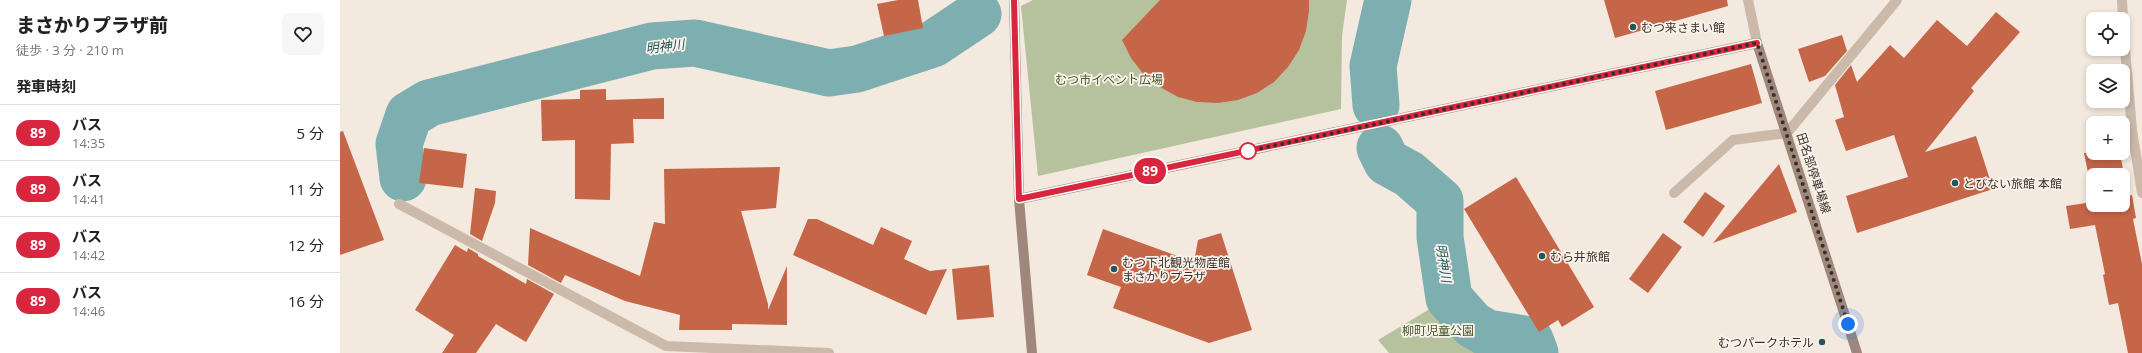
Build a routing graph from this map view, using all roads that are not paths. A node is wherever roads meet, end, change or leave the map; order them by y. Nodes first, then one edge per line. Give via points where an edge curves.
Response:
1 (1014, 0) edge
2 (1748, 0) edge
3 (1897, 0) edge
4 (2122, 0) edge
5 (2123, 12) edge
6 (1757, 43) junction
7 (2126, 56) edge
8 (1787, 133) junction
9 (1674, 193) dead end
10 (2142, 194) edge
11 (1019, 199) junction
12 (399, 204) dead end
13 (829, 353) edge
14 (1032, 353) edge
15 (1857, 353) edge

1 - 11 street
2 - 6 street, 田名部停車場線
3 - 8 street
4 - 5 street
6 - 8 street, 田名部停車場線
6 - 11 street
7 - 10 street via 2132,130
8 - 9 street via 1733,140
8 - 15 street, 田名部停車場線
11 - 14 street
12 - 13 street via 666,346

